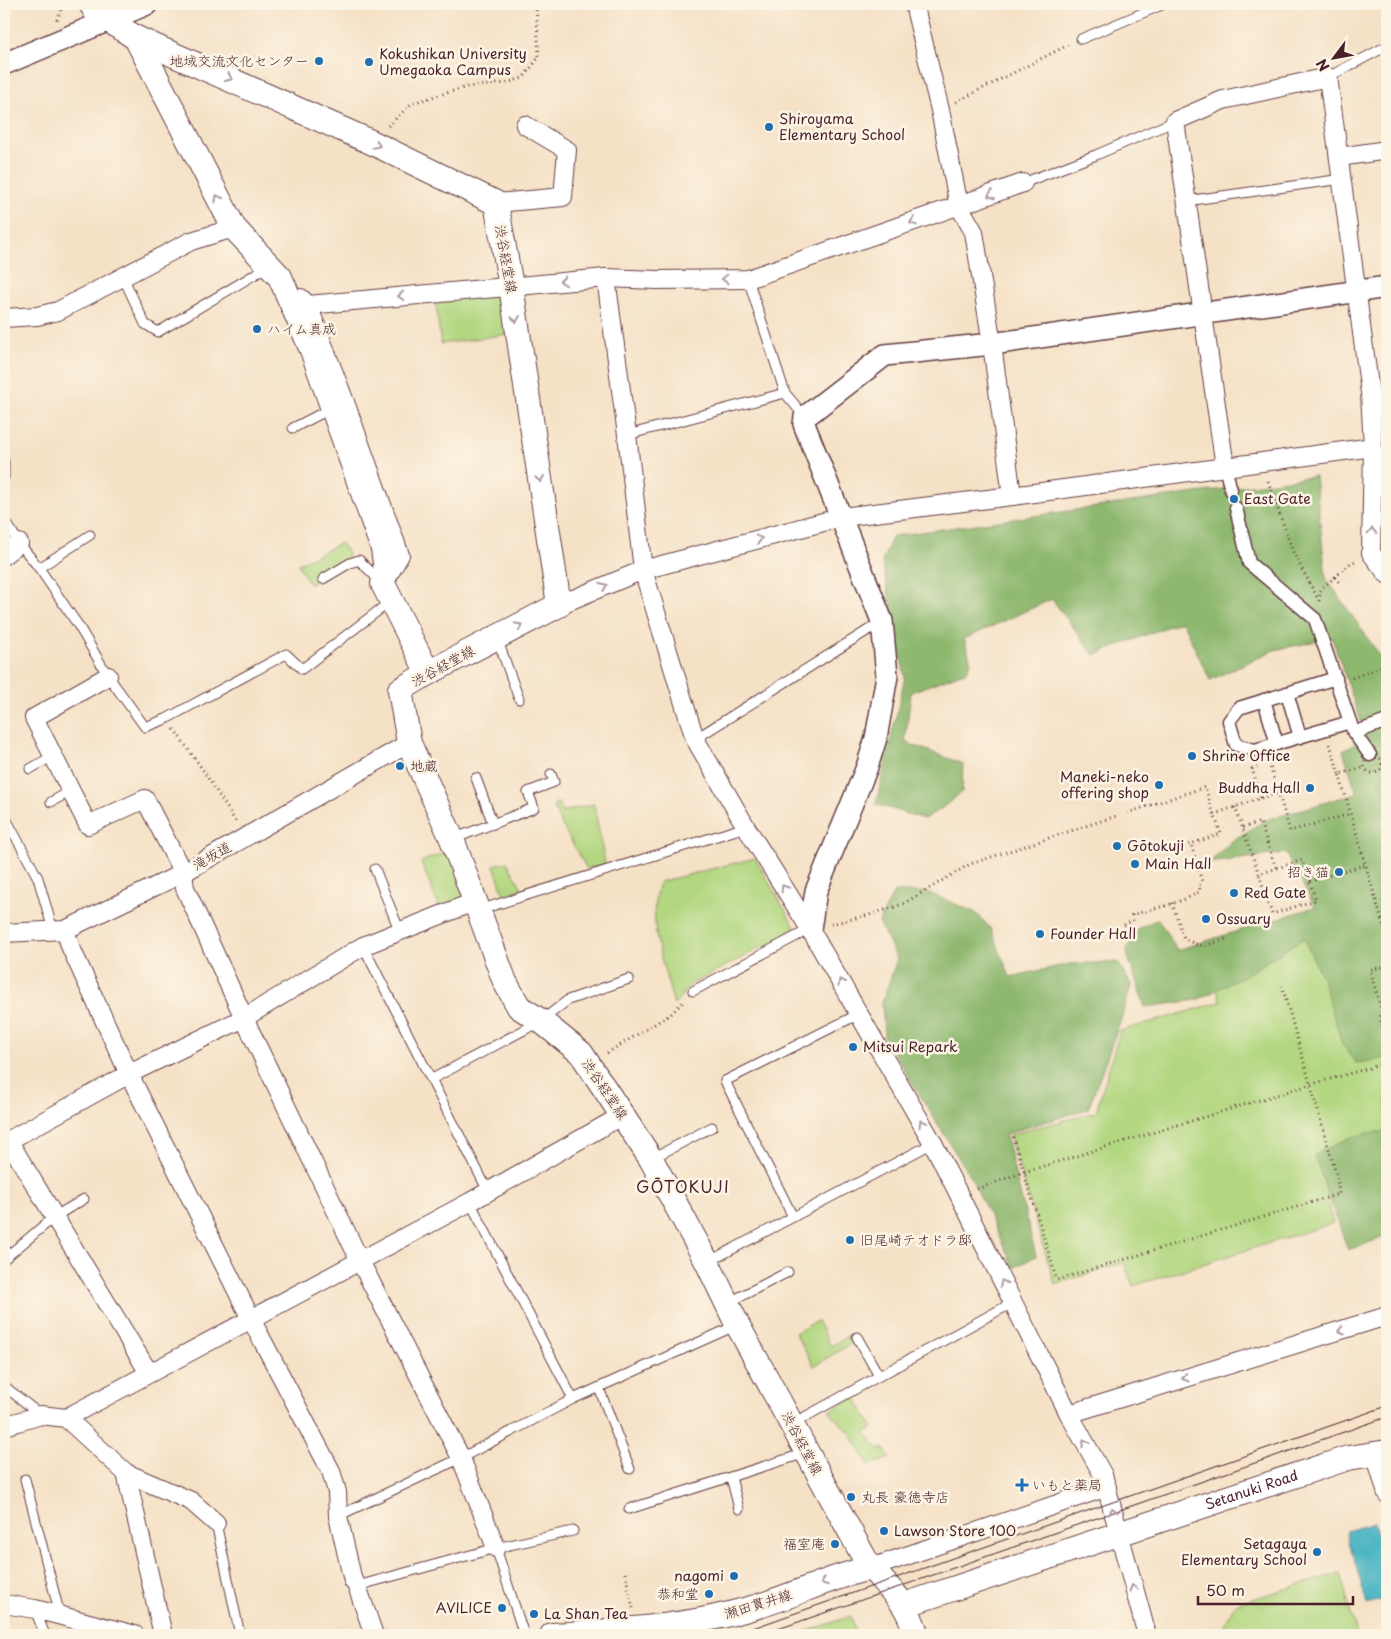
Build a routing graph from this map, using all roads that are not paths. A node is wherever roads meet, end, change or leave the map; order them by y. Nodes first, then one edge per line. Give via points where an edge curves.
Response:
1 (91, 4) edge
2 (147, 4) edge
3 (914, 4) edge
4 (1164, 4) edge
5 (109, 21) junction
6 (136, 38) junction
7 (1081, 39) road end
8 (1387, 46) edge
9 (4, 64) edge
10 (1328, 77) junction
11 (1175, 121) junction
12 (525, 125) dead end
13 (1387, 150) edge
14 (1339, 157) junction
15 (1342, 179) junction
16 (1023, 183) joint
17 (1186, 201) junction
18 (496, 203) junction
19 (959, 206) junction
20 (234, 228) junction
21 (275, 272) junction
22 (123, 277) junction
23 (606, 278) junction
24 (748, 279) junction
25 (511, 286) junction
26 (1387, 287) edge
27 (1357, 292) junction
28 (308, 305) junction
29 (1202, 315) junction
30 (4, 318) edge
31 (992, 344) junction
32 (785, 393) junction
33 (339, 405) junction
34 (805, 417) junction
35 (294, 428) dead end
36 (627, 435) junction
37 (1373, 447) junction
38 (4, 462) edge
39 (1225, 467) junction
40 (4, 477) edge
41 (1231, 490) dead end
42 (1012, 496) junction
43 (1236, 508) dead end
44 (842, 517) junction
45 (4, 519) edge
46 (90, 535) dead end
47 (19, 543) junction
48 (4, 555) edge
49 (39, 568) junction
50 (643, 570) junction
51 (1387, 574) edge
52 (323, 580) dead end
53 (387, 593) junction
54 (559, 605) junction
55 (882, 621) junction
56 (497, 637) junction
57 (428, 673) junction
58 (108, 676) junction
59 (1337, 681) junction
60 (1287, 693) junction
61 (519, 699) dead end
62 (1264, 700) junction
63 (1387, 721) edge
64 (1352, 727) junction
65 (1300, 737) junction
66 (695, 739) junction
67 (409, 743) junction
68 (1277, 744) junction
69 (1370, 755) dead end
70 (53, 756) junction
71 (30, 769) dead end
72 (551, 774) dead end
73 (476, 778) dead end
74 (71, 791) junction
75 (51, 802) dead end
76 (4, 815) edge
77 (493, 824) junction
78 (746, 827) junction
79 (452, 839) junction
80 (375, 869) dead end
81 (183, 873) junction
82 (477, 905) junction
83 (810, 929) junction
84 (59, 930) junction
85 (400, 932) junction
86 (4, 933) edge
87 (363, 946) junction
88 (630, 979) dead end
89 (693, 991) road end
90 (859, 1014) junction
91 (244, 1018) junction
92 (541, 1021) junction
93 (129, 1074) junction
94 (432, 1079) junction
95 (623, 1116) junction
96 (712, 1127) dead end
97 (6, 1141) edge
98 (933, 1143) junction
99 (651, 1159) junction
100 (488, 1191) junction
101 (84, 1199) dead end
102 (470, 1202) junction
103 (54, 1217) junction
104 (793, 1217) junction
105 (4, 1259) edge
106 (360, 1261) junction
107 (707, 1262) junction
108 (788, 1272) dead end
109 (727, 1303) junction
110 (1012, 1303) junction
111 (1387, 1316) edge
112 (250, 1319) junction
113 (737, 1324) junction
114 (857, 1337) dead end
115 (149, 1373) junction
116 (879, 1376) junction
117 (4, 1386) edge
118 (598, 1388) junction
119 (573, 1399) junction
120 (1069, 1414) junction
121 (41, 1416) junction
122 (66, 1418) junction
123 (792, 1424) junction
124 (4, 1426) edge
125 (806, 1452) junction
126 (1381, 1453) edge
127 (461, 1458) junction
128 (630, 1469) dead end
129 (126, 1473) junction
130 (731, 1478) junction
131 (25, 1479) dead end
132 (1106, 1487) junction
133 (1387, 1494) edge
134 (629, 1509) dead end
135 (739, 1509) dead end
136 (338, 1516) junction
137 (216, 1524) joint
138 (573, 1531) dead end
139 (1119, 1535) junction
140 (496, 1548) junction
141 (870, 1568) junction
142 (357, 1586) junction
143 (4, 1604) edge
144 (904, 1605) junction
145 (35, 1609) junction
146 (60, 1616) junction
147 (45, 1635) edge
148 (135, 1635) edge
149 (163, 1635) edge
150 (240, 1635) edge
151 (374, 1635) edge
152 (524, 1635) edge
153 (552, 1635) edge
154 (917, 1635) edge
155 (1146, 1635) edge

1 - 5 main road
2 - 5 street
3 - 19 street
4 - 7 lane
5 - 6 main road
5 - 9 street
6 -> 18 main road via 371,142
20 -> 6 main road
8 - 10 lane
10 - 11 street via 1223,100
10 - 14 street
11 - 16 lane
11 - 17 street
12 - 18 street via 567,150 563,197
13 - 14 street
14 - 15 street
15 - 17 lane
15 - 27 street
16 -> 19 street
17 - 29 street
18 - 25 main road, 渋谷経堂線
19 -> 24 street
19 - 31 street via 974,232
20 - 21 main road
20 - 22 street via 191,241
21 - 22 lane via 158,332 145,324
21 - 28 street
21 - 33 main road
22 - 30 street via 58,311
24 -> 23 street
23 -> 25 street
23 - 36 street
24 - 32 lane
25 -> 28 street
25 -> 54 main road, 渋谷経堂線
26 - 27 street
27 - 29 street
27 - 37 street via 1370,393
28 - 33 street
29 - 31 street
29 - 39 street
31 - 34 street via 885,355
31 - 42 street
32 - 34 lane
32 - 36 lane
33 - 35 lane
33 - 53 main road via 383,549
34 - 44 street via 804,424
36 - 50 street
37 - 39 street
51 -> 37 street via 1371,553
38 - 40 lane
39 - 41 street
39 - 42 street
42 - 44 street
43 - 59 street via 1249,563 1315,618
50 -> 44 street
44 - 55 street
45 - 47 lane
46 - 49 lane
47 - 48 street
47 - 49 lane
49 - 58 lane
54 -> 50 street
50 - 66 street
52 - 53 lane via 359,560
53 - 57 main road
53 - 58 lane via 302,669 286,654 146,727
56 -> 54 main road, 渋谷経堂線
55 - 66 lane
55 - 83 street via 886,676 876,738 816,891
56 - 57 main road, 渋谷経堂線
56 - 61 lane
57 - 67 main road, 渋谷経堂線 via 400,690
58 - 70 street via 34,718
59 - 60 street
59 - 64 street
60 - 62 street
60 - 65 street
62 - 68 street
62 - 68 street via 1239,708 1229,721 1236,745 1255,750
63 - 64 street
64 - 65 street
64 - 69 street
65 - 68 street
66 - 78 street
67 - 79 main road, 渋谷経堂線
67 - 81 street, 滝坂道
70 - 71 lane
70 - 74 street
72 - 77 lane via 554,782 528,792 534,808
73 - 77 lane
74 - 75 lane
74 - 81 street via 88,826 145,799
76 - 84 lane via 38,878
77 - 79 lane
78 - 82 lane
83 -> 78 street
79 - 82 main road, 渋谷経堂線
80 - 85 lane
81 - 84 street, 滝坂道
81 - 91 street via 185,888
82 - 85 street
82 - 92 main road, 渋谷経堂線 via 505,982 519,1007
83 - 89 lane
90 -> 83 street
84 - 86 street, 滝坂道
84 - 93 street
85 - 87 street
87 - 91 street
87 - 94 lane
88 - 92 lane via 568,1000
98 -> 90 street
90 - 104 lane via 725,1081
91 - 93 street
91 - 106 street
92 - 94 lane
92 - 95 main road, 渋谷経堂線 via 581,1053
93 - 97 street
93 - 112 street
94 - 100 lane
95 - 99 main road, 渋谷経堂線
95 - 100 street
96 - 99 lane
97 - 103 street
98 - 104 lane
110 -> 98 street
99 - 107 main road, 渋谷経堂線
100 - 102 street
101 - 103 lane
102 - 106 street
102 - 119 lane
103 - 105 lane
103 - 115 street
104 - 107 lane
106 - 112 street
106 - 127 street
107 - 109 main road, 渋谷経堂線
108 - 109 lane
109 - 113 main road, 渋谷経堂線
110 - 116 lane
110 - 120 street
111 -> 120 street
112 - 115 street
112 - 136 street via 332,1471
113 - 118 lane
113 - 123 main road, 渋谷経堂線
114 - 116 lane
115 - 122 street
116 - 123 lane
117 - 121 lane
118 - 119 lane
118 - 128 lane
119 - 127 lane
132 -> 120 street via 1103,1475
121 - 122 street
121 - 124 street
122 - 129 street
123 - 125 main road, 渋谷経堂線
125 - 130 lane
125 - 141 main road, 渋谷経堂線
126 - 133 street
126 - 139 main road, Setanuki Road via 1348,1458
127 - 136 lane
127 - 140 street
129 - 137 street via 191,1501
129 - 149 street
130 - 134 lane
130 - 135 lane
131 - 146 lane
139 -> 132 street
132 - 141 street
136 - 142 street via 353,1581
137 - 150 lane
138 - 140 lane
139 - 144 main road
155 -> 139 street
140 - 142 lane
140 - 152 lane
141 - 144 main road, 渋谷経堂線
141 -> 153 main road, 瀬田貫井線 via 748,1610 680,1624
142 - 151 street
143 - 145 street
144 - 154 main road, 渋谷経堂線
145 - 146 street
145 - 147 lane
146 - 148 street

